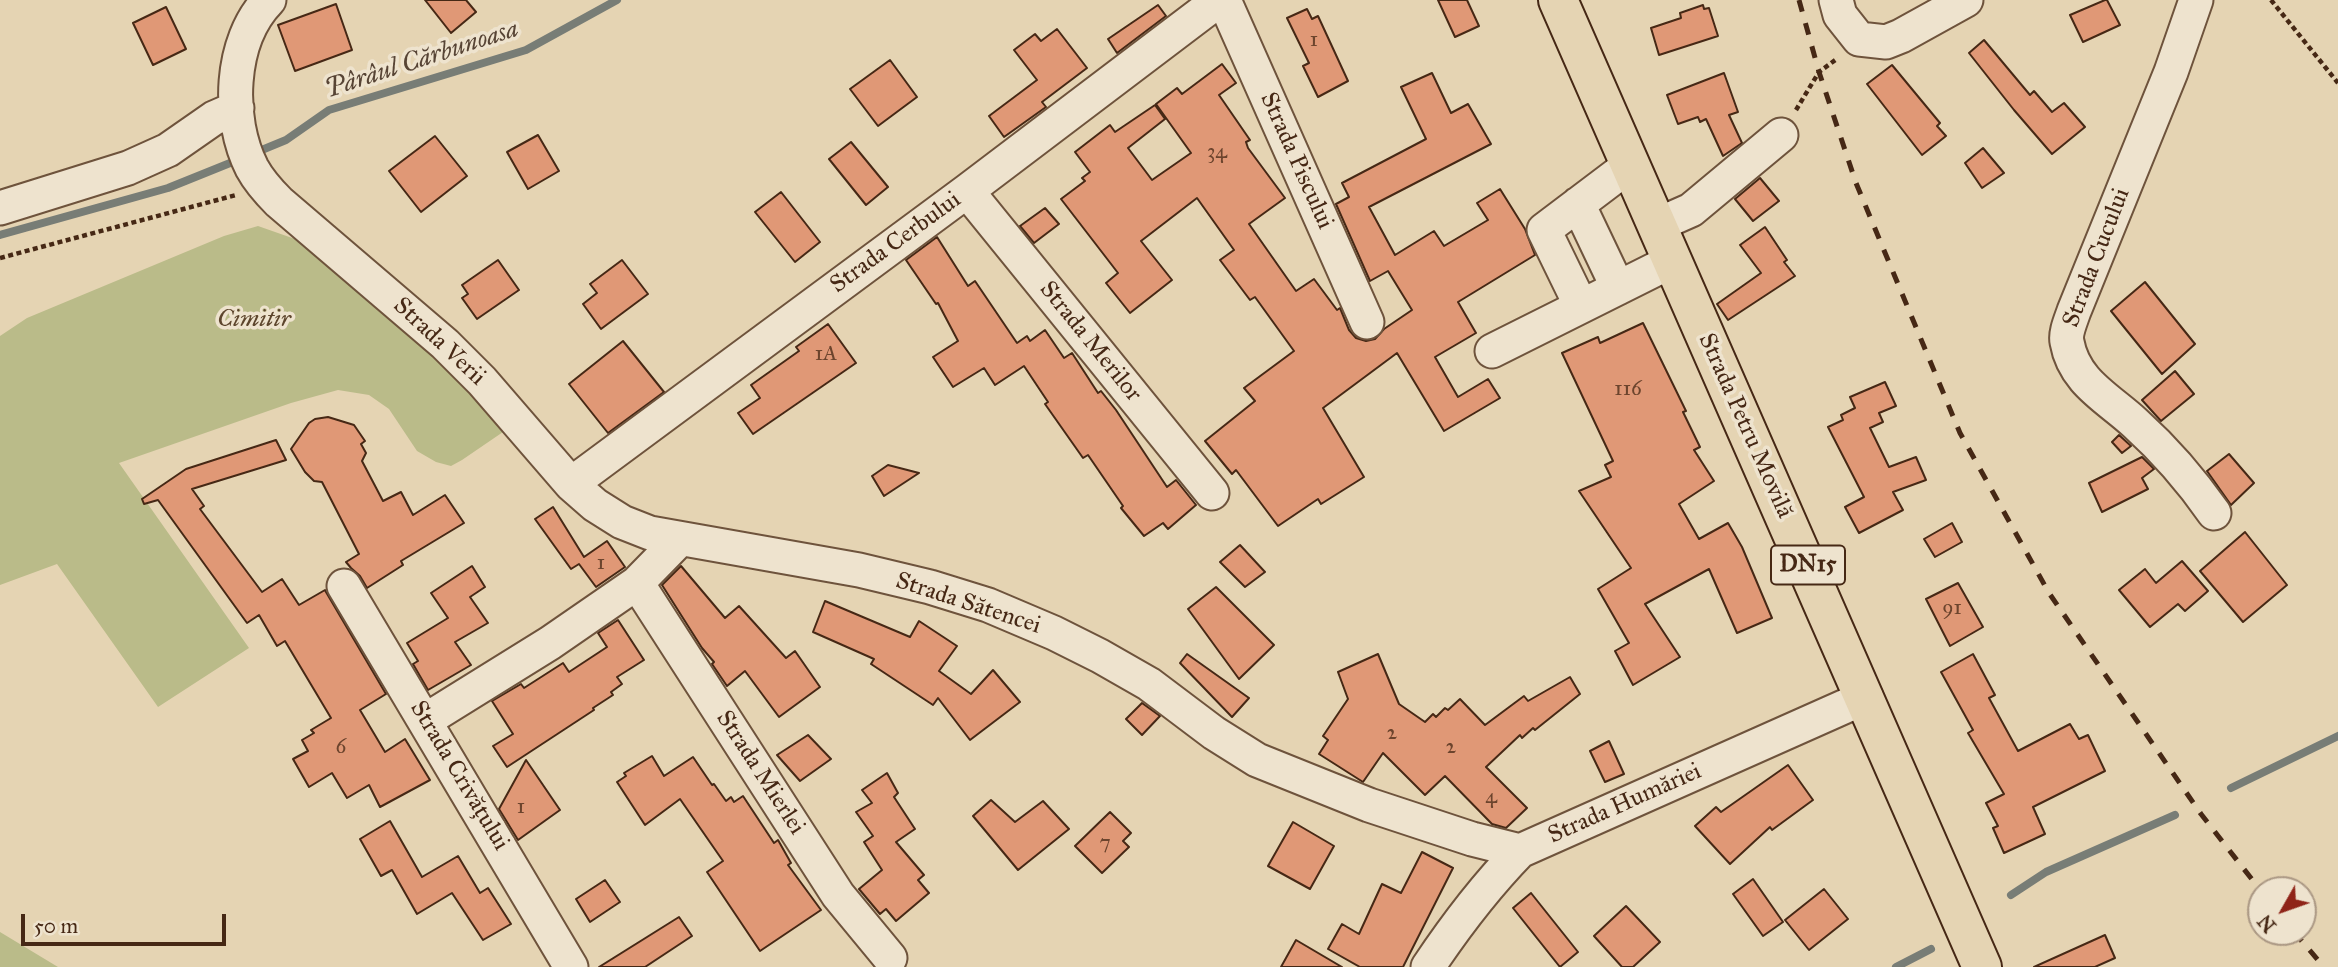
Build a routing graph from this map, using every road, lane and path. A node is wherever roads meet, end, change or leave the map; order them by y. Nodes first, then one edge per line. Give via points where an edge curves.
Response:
1 (269, 0) edge
2 (1222, 0) edge
3 (1558, 0) edge
4 (1836, 0) edge
5 (1966, 0) edge
6 (2196, 0) edge
7 (2271, 0) edge
8 (1840, 56) dead end
9 (2338, 83) edge
10 (1784, 125) joint
11 (249, 151) junction
12 (1630, 165) junction
13 (967, 191) junction
14 (1578, 204) junction
15 (0, 208) edge
16 (1657, 225) junction
17 (0, 258) edge
18 (1672, 261) junction
19 (1618, 288) junction
20 (1581, 306) junction
21 (1367, 322) dead end
22 (1492, 351) dead end
23 (571, 484) junction
24 (1212, 493) dead end
25 (2214, 513) dead end
26 (680, 539) junction
27 (637, 583) junction
28 (344, 586) dead end
29 (1866, 697) junction
30 (426, 720) junction
31 (1520, 851) junction
32 (890, 958) dead end
33 (571, 967) edge
34 (1428, 967) edge
35 (1982, 967) edge

1 - 11 street via 257,12 244,39 237,72
2 - 13 street, Strada Cerbului
2 - 21 street, Strada Piscului
3 - 12 main road, Strada Petru Movilă / DN15
4 - 5 street via 1840,15 1859,39 1886,42
6 - 25 street, Strada Cucului via 2066,340 2076,368 2093,391 2134,422 2190,478
7 - 9 path
8 - 10 path via 1819,72
10 - 16 street via 1691,209
11 - 15 street via 214,118 168,150 128,168
11 - 17 path via 181,208
11 - 23 street, Strada Verii via 309,229 445,344
12 - 14 street
12 - 16 main road, Strada Petru Movilă / DN15
13 - 23 street, Strada Cerbului
13 - 24 street, Strada Merilor
14 - 19 street
14 - 20 street via 1544,230
16 - 18 main road, Strada Petru Movilă / DN15
18 - 19 street
18 - 29 main road, Strada Petru Movilă / DN15
19 - 20 street
20 - 22 street
23 - 26 street, Strada Verii via 622,522 650,534
26 - 27 street
26 - 31 street, Strada Sătencei via 859,570 988,605 1054,633 1149,684 1257,760 1369,805
27 - 30 street
27 - 32 street, Strada Mierlei via 838,895
28 - 30 street, Strada Crivățului
29 - 31 street, Strada Humăriei
29 - 35 main road, Strada Petru Movilă / DN15
30 - 33 street, Strada Crivățului
31 - 34 street, Strada Humăriei via 1460,918

